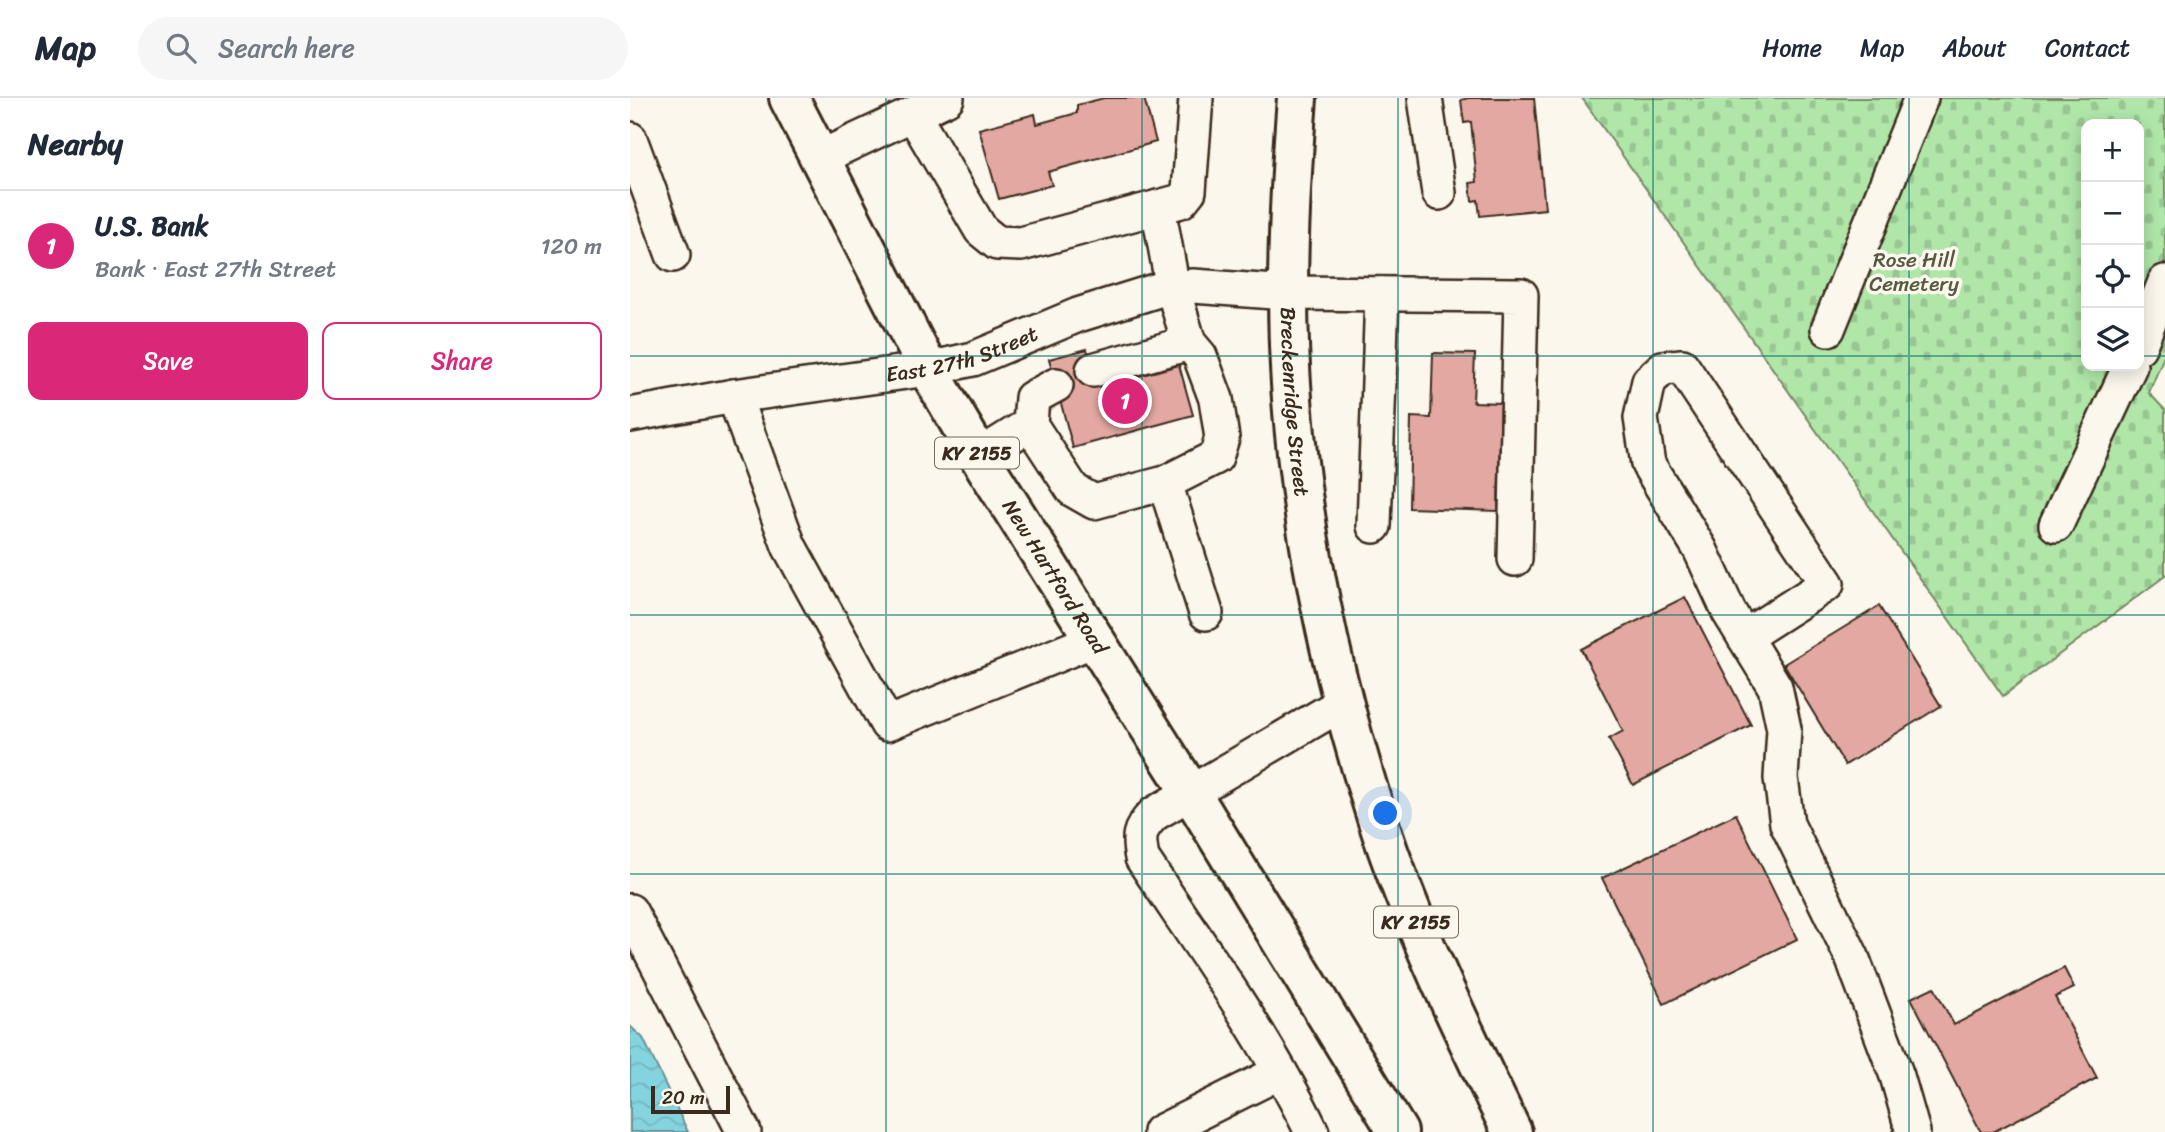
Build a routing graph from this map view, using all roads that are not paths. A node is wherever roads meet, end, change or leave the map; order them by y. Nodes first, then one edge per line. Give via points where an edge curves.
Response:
1 (789, 98) edge
2 (1196, 98) edge
3 (1297, 98) edge
4 (1425, 98) edge
5 (1921, 98) edge
6 (932, 103) edge
7 (630, 139) edge
8 (819, 158) junction
9 (1439, 193) dead end
10 (1158, 207) junction
11 (673, 255) dead end
12 (2165, 282) edge
13 (1173, 289) junction
14 (1288, 293) junction
15 (1382, 294) junction
16 (1828, 329) dead end
17 (2144, 334) edge
18 (1189, 343) junction
19 (928, 369) junction
20 (1093, 370) dead end
21 (2128, 371) edge
22 (1056, 385) dead end
23 (734, 396) junction
24 (630, 415) edge
25 (1030, 424) junction
26 (979, 456) junction
27 (1165, 483) junction
28 (2056, 525) dead end
29 (1374, 526) dead end
30 (1515, 559) dead end
31 (1206, 613) dead end
32 (1744, 637) junction
33 (1094, 640) junction
34 (1343, 703) junction
35 (1191, 793) junction
36 (630, 911) edge
37 (1280, 1072) junction
38 (744, 1132) edge
39 (1160, 1132) edge
40 (1312, 1132) edge
41 (1398, 1132) edge
42 (1512, 1132) edge
43 (1913, 1132) edge

1 - 8 main road, New Hartford Road / KY 2155
2 - 10 street via 1189,191 1181,201
3 - 14 main road, Breckenridge Street / KY 2155
4 - 9 street
5 - 16 street
6 - 8 street
6 - 10 street via 981,230 997,243 1021,244
7 - 11 street
8 - 19 main road, New Hartford Road / KY 2155
10 - 13 street
12 - 17 street
13 - 14 street, East 27th Street via 1193,286
13 - 18 street
13 - 19 street, East 27th Street via 1078,315 973,359
14 - 15 street, East 27th Street
14 - 34 main road, Breckenridge Street / KY 2155 via 1291,385 1304,510
15 - 29 street
15 - 30 street, East 27th Street via 1521,295
18 - 20 street
18 - 27 street via 1200,356 1216,399 1222,438 1216,457
19 - 23 street, East 27th Street
19 - 26 main road, New Hartford Road / KY 2155
21 - 28 street
22 - 25 street via 1032,398
23 - 24 street, East 27th Street
23 - 33 street via 789,546 887,724
25 - 26 street
25 - 27 street via 1073,490 1094,502
26 - 33 main road, New Hartford Road / KY 2155
27 - 31 street
32 - 32 street via 1700,549 1648,464 1642,418 1649,381 1663,368 1682,366 1827,584
32 - 43 street via 1775,687 1784,729 1781,778 1787,824 1852,957
33 - 35 main road, New Hartford Road / KY 2155
34 - 35 street
34 - 42 main road, KY 2155 via 1377,817 1420,931
35 - 37 street via 1144,824 1139,838 1142,858
35 - 41 main road, New Hartford Road / KY 2155
36 - 38 street
37 - 39 street
37 - 40 street

